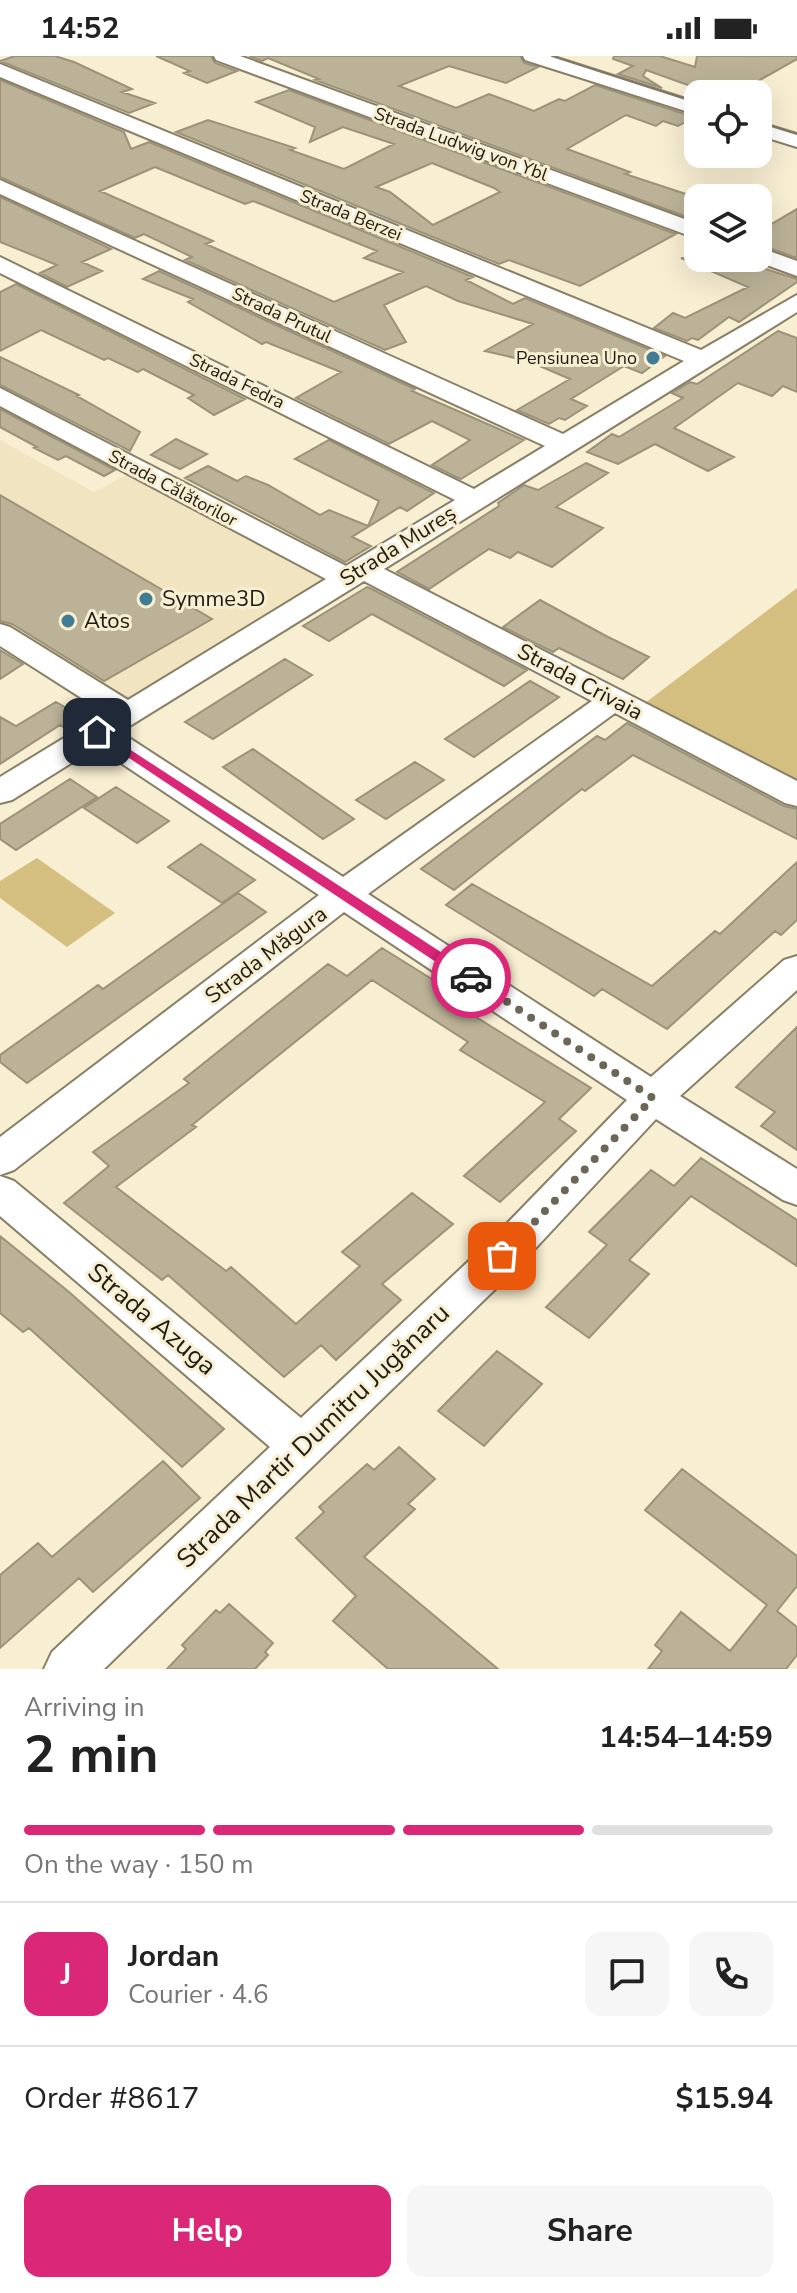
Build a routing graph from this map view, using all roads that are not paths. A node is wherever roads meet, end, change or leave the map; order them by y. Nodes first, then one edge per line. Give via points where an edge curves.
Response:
1 (223, 56) edge
2 (532, 56) edge
3 (0, 70) edge
4 (684, 105) edge
5 (772, 133) edge
6 (797, 141) edge
7 (0, 186) edge
8 (684, 227) edge
9 (772, 259) edge
10 (0, 264) edge
11 (797, 269) edge
12 (791, 312) edge
13 (703, 360) junction
14 (0, 396) edge
15 (565, 445) junction
16 (474, 499) junction
17 (355, 574) junction
18 (0, 633) edge
19 (613, 700) junction
20 (112, 723) junction
21 (0, 792) edge
22 (797, 795) edge
23 (344, 894) junction
24 (797, 969) edge
25 (653, 1098) junction
26 (0, 1159) edge
27 (797, 1189) edge
28 (0, 1192) edge
29 (303, 1447) junction
30 (69, 1669) edge

1 - 8 street, Strada Ludwig von Ybl
2 - 4 street
3 - 13 street, Strada Berzei
5 - 6 street
7 - 15 street, Strada Prutul
9 - 11 street
10 - 16 street, Strada Fedra
12 - 13 street, Strada Mureș
13 - 15 street, Strada Mureș
14 - 17 street, Strada Călătorilor
15 - 16 street, Strada Mureș
16 - 17 street, Strada Mureș
17 - 19 street, Strada Crivaia
17 - 20 street, Strada Mureș
18 - 20 street
19 - 22 street, Strada Crivaia
19 - 23 street, Strada Măgura
20 - 21 street, Strada Mureș
20 - 23 street
23 - 25 street
23 - 26 street, Strada Măgura
24 - 25 street, Strada Martir Dumitru Jugănaru
25 - 27 street
25 - 29 street, Strada Martir Dumitru Jugănaru via 502,1256
28 - 29 street, Strada Azuga
29 - 30 street, Strada Martir Dumitru Jugănaru

